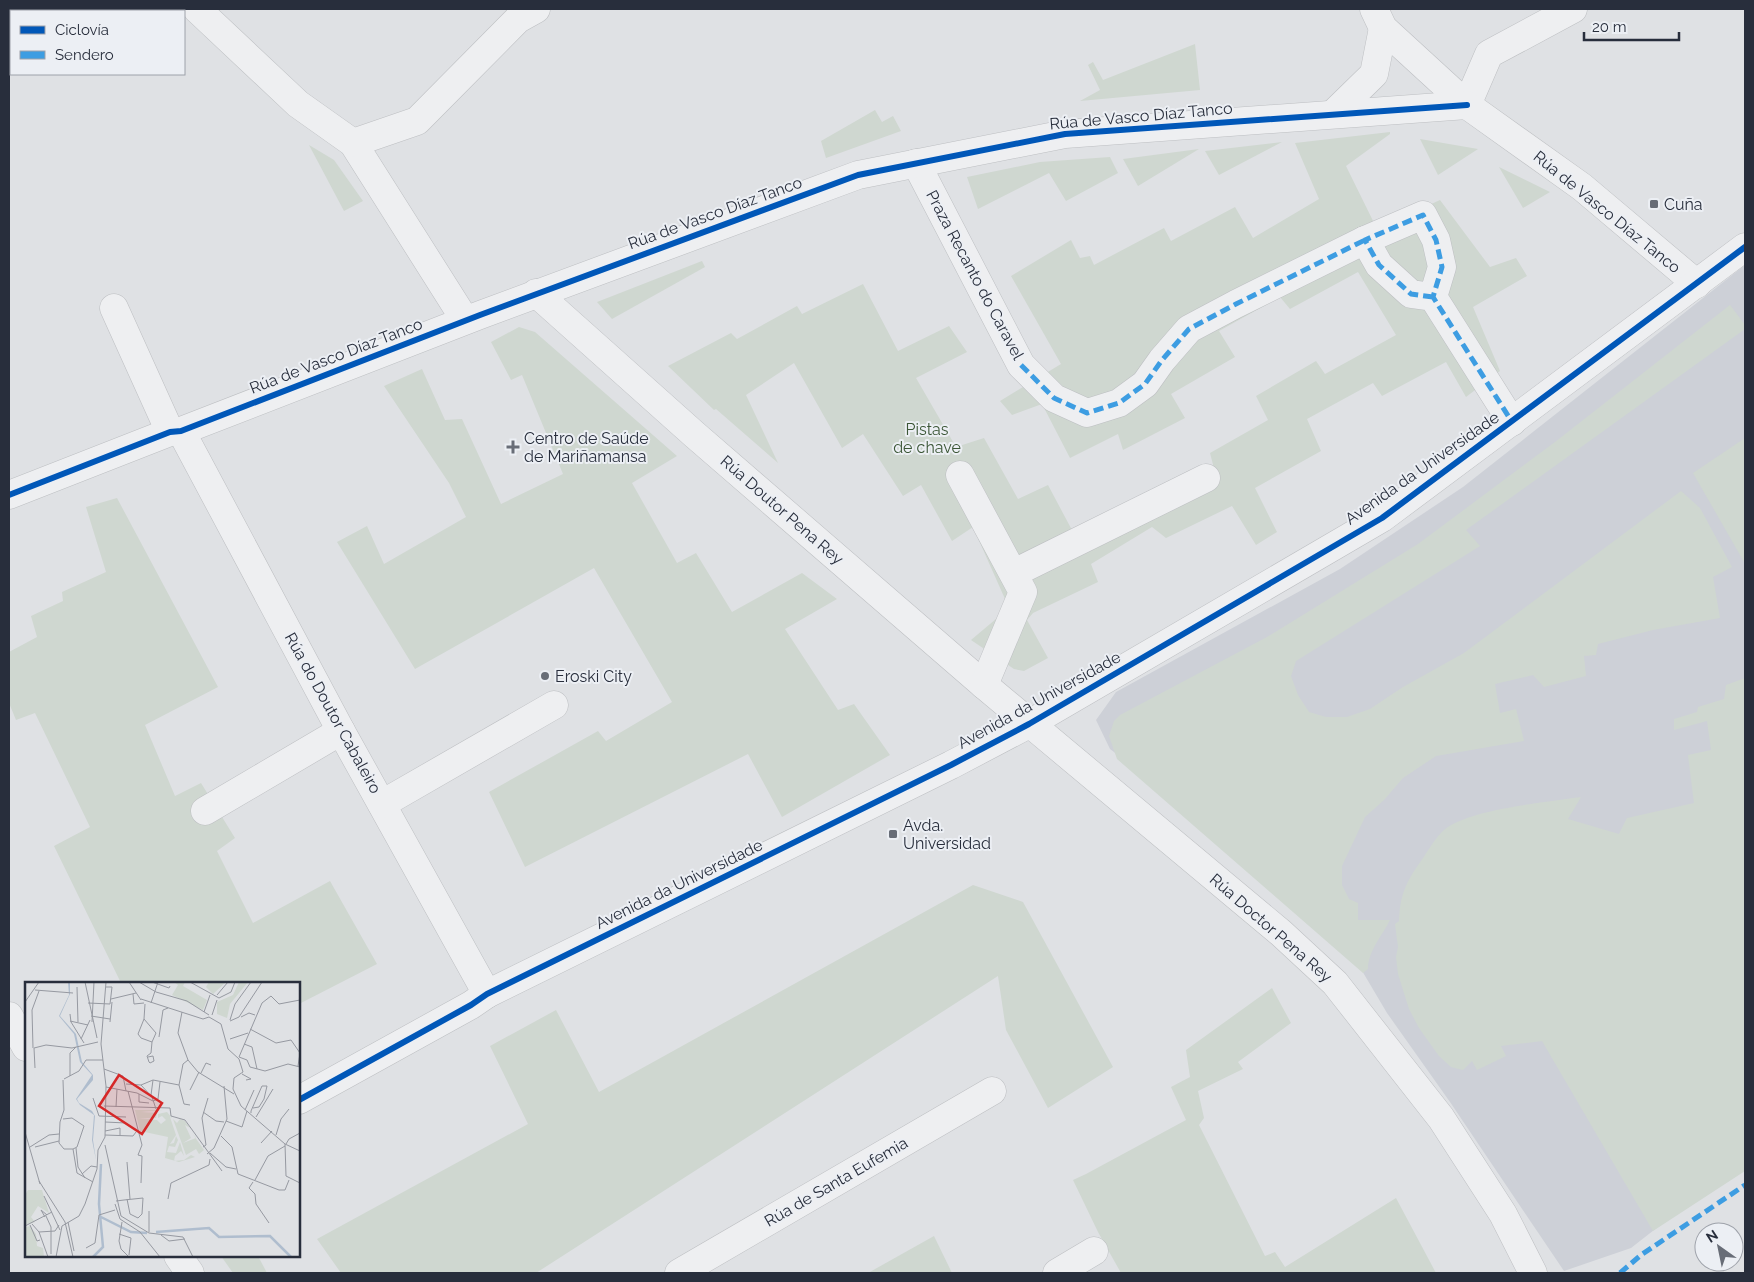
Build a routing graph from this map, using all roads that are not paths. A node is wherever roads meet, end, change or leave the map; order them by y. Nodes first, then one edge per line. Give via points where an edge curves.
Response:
1 (197, 9) edge
2 (536, 9) edge
3 (1573, 9) edge
4 (1378, 18) edge
5 (1467, 105) junction
6 (1333, 114) junction
7 (353, 143) junction
8 (916, 163) junction
9 (1365, 240) junction
10 (1745, 247) edge
11 (1697, 284) junction
12 (536, 294) junction
13 (1433, 297) junction
14 (114, 308) dead end
15 (465, 320) junction
16 (1512, 422) junction
17 (176, 432) junction
18 (960, 475) dead end
19 (1206, 478) dead end
20 (9, 495) edge
21 (1014, 573) junction
22 (984, 685) junction
23 (554, 705) dead end
24 (1029, 724) junction
25 (341, 731) junction
26 (382, 804) junction
27 (205, 812) dead end
28 (487, 994) junction
29 (9, 1016) edge
30 (25, 1044) edge
31 (992, 1091) dead end
32 (300, 1099) edge
33 (1094, 1251) dead end
34 (179, 1257) edge
35 (190, 1273) edge
36 (679, 1273) edge
37 (1058, 1273) edge
38 (1533, 1273) edge

1 - 7 street via 298,104
2 - 7 street via 518,19 417,121
3 - 5 street via 1489,54
4 - 5 street
4 - 6 street via 1374,74
5 - 6 street, Rúa de Vasco Díaz Tanco
5 - 11 street, Rúa de Vasco Díaz Tanco via 1582,187
6 - 8 street, Rúa de Vasco Díaz Tanco via 1065,134
7 - 15 street
8 - 9 street, Praza Recanto do Caravel via 1021,365 1054,398 1087,412 1119,403 1146,384 1190,329
8 - 12 street, Rúa de Vasco Díaz Tanco via 858,175
9 - 13 street via 1379,265 1411,294
9 - 13 street, Praza Recanto do Caravel via 1423,215 1436,240 1442,268
10 - 11 street, Avenida da Universidade
11 - 16 street, Avenida da Universidade
12 - 15 street, Rúa de Vasco Díaz Tanco
12 - 22 street, Rúa Doutor Pena Rey
13 - 16 street
14 - 17 street
15 - 17 street, Rúa de Vasco Díaz Tanco
16 - 24 street, Avenida da Universidade via 1382,518
17 - 20 street, Rúa de Vasco Díaz Tanco
17 - 25 street, Rúa do Doutor Cabaleiro
18 - 21 street
19 - 21 street
21 - 22 street via 1023,592
22 - 24 street, Rúa Doutor Pena Rey
23 - 26 street
24 - 28 street, Avenida da Universidade
24 - 38 street, Rúa Doctor Pena Rey via 1281,933 1335,983 1440,1118 1503,1214
25 - 26 street, Rúa do Doutor Cabaleiro
25 - 27 street
26 - 28 street, Rúa do Doutor Cabaleiro
28 - 32 street, Avenida da Universidade
29 - 30 street
31 - 36 street, Rúa de Santa Eufemia
33 - 37 street
34 - 35 street

